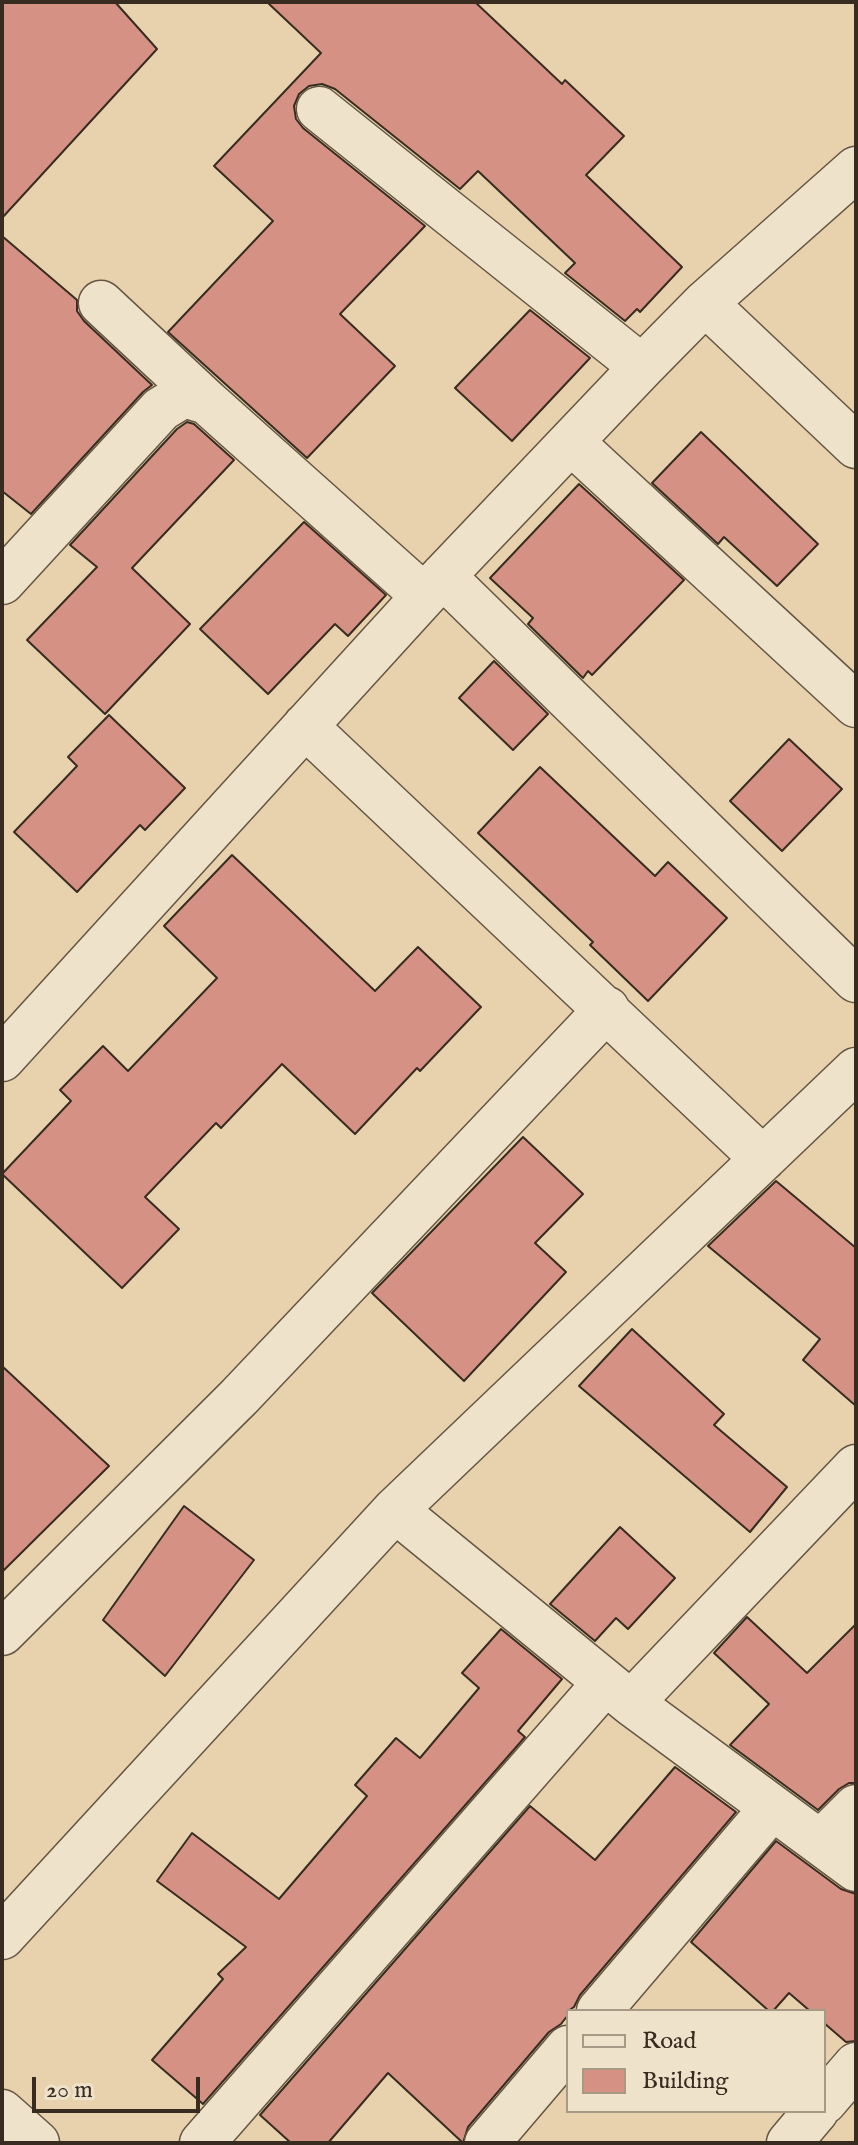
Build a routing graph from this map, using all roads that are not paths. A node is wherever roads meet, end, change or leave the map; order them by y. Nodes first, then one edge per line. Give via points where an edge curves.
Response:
1 (319, 109) dead end
2 (856, 169) edge
3 (101, 303) dead end
4 (705, 303) junction
5 (642, 367) junction
6 (207, 402) junction
7 (571, 442) junction
8 (856, 446) edge
9 (2, 582) edge
10 (433, 586) junction
11 (856, 705) edge
12 (305, 726) junction
13 (856, 980) edge
14 (607, 1009) junction
15 (2, 1059) edge
16 (856, 1070) edge
17 (763, 1159) junction
18 (856, 1467) edge
19 (395, 1510) junction
20 (2, 1633) edge
21 (618, 1693) junction
22 (856, 1807) edge
23 (772, 1808) junction
24 (821, 1842) junction
25 (856, 1869) edge
26 (2, 1937) edge
27 (601, 2009) edge
28 (566, 2050) edge
29 (856, 2065) edge
30 (826, 2100) edge
31 (2, 2112) edge
32 (814, 2113) edge
33 (37, 2143) edge
34 (202, 2143) edge
35 (487, 2143) edge
36 (789, 2143) edge

1 - 5 street
2 - 4 street
3 - 6 street
4 - 5 street
4 - 8 street
5 - 7 street
6 - 9 street via 184,395 161,409
6 - 10 street
7 - 10 street
7 - 11 street
10 - 12 street
10 - 13 street
12 - 14 street
12 - 15 street
14 - 17 street
14 - 20 street via 239,1397
16 - 17 street
17 - 19 street
18 - 21 street
19 - 21 street
19 - 26 street
21 - 23 street
21 - 34 street
22 - 24 street
23 - 24 street
23 - 27 street
24 - 25 street
28 - 35 street
29 - 30 street
31 - 33 street
32 - 36 street

